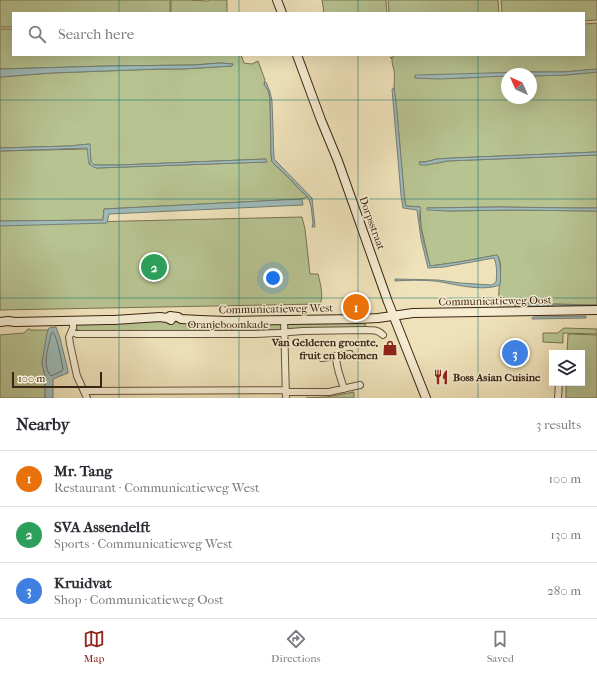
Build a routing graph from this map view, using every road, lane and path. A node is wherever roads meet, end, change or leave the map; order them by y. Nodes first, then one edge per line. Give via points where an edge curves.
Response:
1 (277, 0) edge
2 (282, 12) edge
3 (297, 56) edge
4 (597, 310) edge
5 (394, 316) junction
6 (73, 320) junction
7 (284, 320) junction
8 (0, 322) edge
9 (72, 332) junction
10 (284, 333) junction
11 (383, 336) dead end
12 (350, 354) dead end
13 (336, 356) junction
14 (322, 358) dead end
15 (360, 385) dead end
16 (559, 386) edge
17 (344, 389) junction
18 (84, 391) junction
19 (286, 393) edge
20 (87, 398) edge
21 (426, 398) edge
22 (558, 398) edge

1 - 2 street
3 - 5 street, Dorpsstraat
4 - 5 street, Communicatieweg Oost via 421,313
5 - 7 street, Communicatieweg West
5 - 21 street, Dorpsstraat
6 - 7 street, Communicatieweg West via 160,317 169,320
6 - 8 street, Communicatieweg West
6 - 9 street
7 - 10 street
9 - 10 street, Oranjeboomkade
9 - 18 street via 70,346
10 - 11 street, Oranjeboomkade via 376,330
10 - 19 street
12 - 13 street
13 - 14 street
13 - 17 street
15 - 17 street
16 - 22 street
17 - 19 street
18 - 19 street
18 - 20 street

